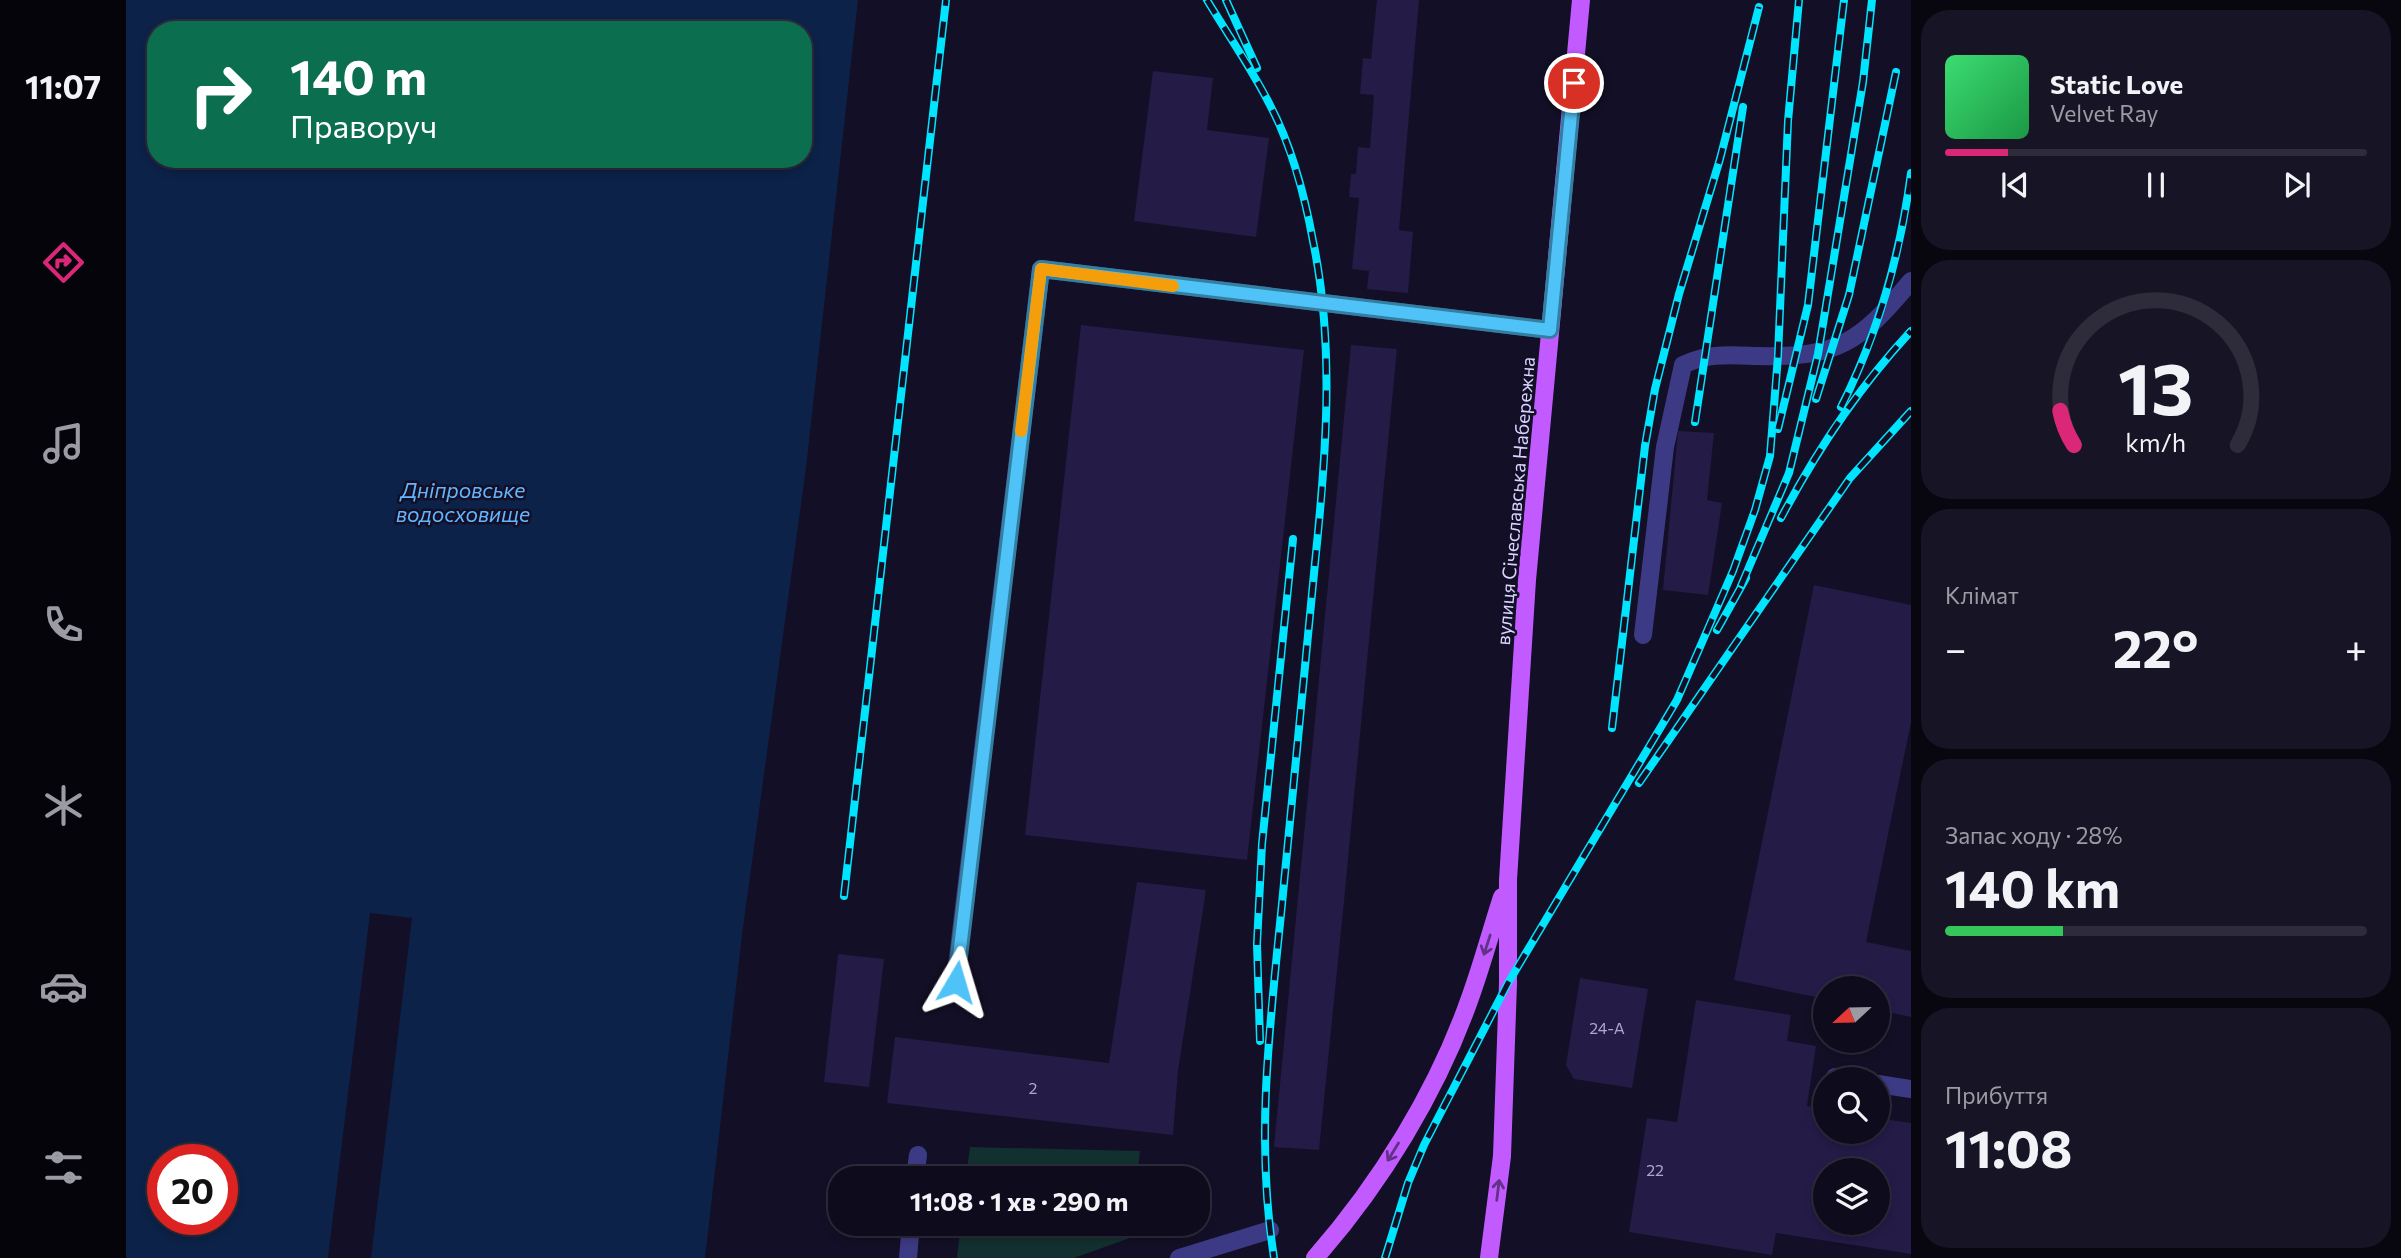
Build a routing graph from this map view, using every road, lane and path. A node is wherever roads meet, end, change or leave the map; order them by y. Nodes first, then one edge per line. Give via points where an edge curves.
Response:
1 (1581, 0) edge
2 (1911, 281) edge
3 (1550, 330) junction
4 (1643, 635) dead end
5 (1508, 880) junction
6 (956, 982) dead end
7 (1890, 1086) edge
8 (1911, 1089) edge
9 (918, 1155) dead end
10 (917, 1166) edge
11 (1269, 1230) dead end
12 (910, 1236) edge
13 (908, 1258) edge
14 (1179, 1258) edge
15 (1315, 1258) edge
16 (1489, 1258) edge

1 - 3 main road, вулиця Січеславська Набережна
2 - 4 lane via 1880,317 1834,350 1797,357 1704,355 1683,365 1665,447
3 - 5 main road, вулиця Січеславська Набережна via 1527,580
3 - 6 lane via 1041,269
5 -> 15 main road, вулиця Січеславська Набережна via 1469,1000 1446,1054 1361,1202
16 -> 5 main road, вулиця Січеславська Набережна via 1502,1156
7 - 8 lane
9 - 10 lane
11 - 14 lane
12 - 13 lane

